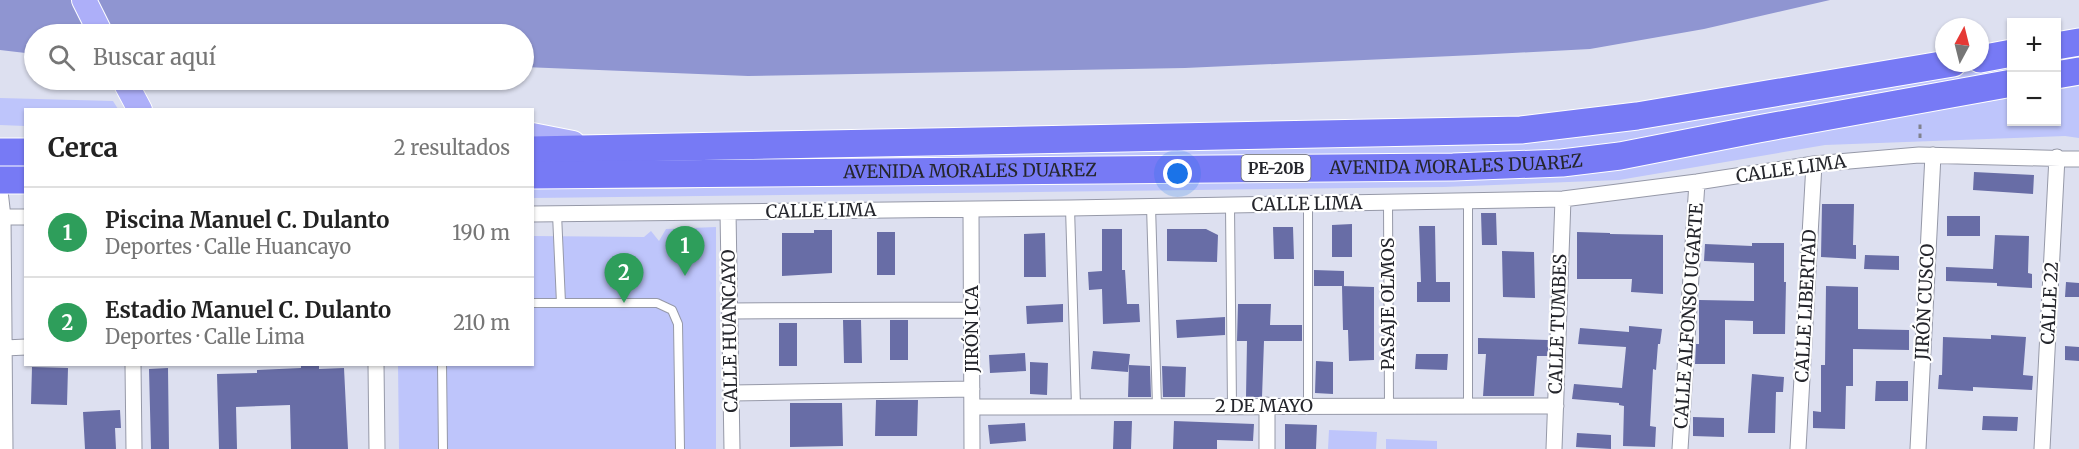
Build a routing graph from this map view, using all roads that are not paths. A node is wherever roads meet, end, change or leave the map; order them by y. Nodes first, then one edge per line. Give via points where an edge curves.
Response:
1 (84, 0) edge
2 (96, 24) edge
3 (2079, 42) edge
4 (2061, 45) edge
5 (2007, 54) edge
6 (1989, 57) edge
7 (1935, 66) edge
8 (2079, 71) edge
9 (2061, 74) edge
10 (2007, 84) edge
11 (534, 135) edge
12 (601, 148) junction
13 (534, 150) edge
14 (0, 152) edge
15 (24, 152) edge
16 (1926, 155) junction
17 (2057, 158) junction
18 (2079, 159) edge
19 (1814, 164) junction
20 (534, 175) edge
21 (0, 180) edge
22 (24, 180) edge
23 (1697, 182) junction
24 (0, 191) edge
25 (1563, 200) junction
26 (1467, 201) junction
27 (1388, 203) junction
28 (1308, 204) junction
29 (1151, 206) junction
30 (1230, 206) junction
31 (1070, 208) junction
32 (971, 210) junction
33 (728, 212) junction
34 (534, 214) edge
35 (557, 214) junction
36 (24, 217) edge
37 (1, 218) edge
38 (534, 303) edge
39 (561, 303) junction
40 (972, 310) junction
41 (730, 311) junction
42 (24, 347) edge
43 (5, 348) junction
44 (133, 366) edge
45 (376, 366) edge
46 (442, 366) edge
47 (972, 388) junction
48 (732, 393) junction
49 (1267, 405) junction
50 (1389, 405) junction
51 (1076, 406) junction
52 (1157, 406) junction
53 (1232, 406) junction
54 (1308, 406) junction
55 (1468, 406) junction
56 (1556, 406) junction
57 (972, 407) junction
58 (5, 449) edge
59 (134, 449) edge
60 (377, 449) edge
61 (443, 449) edge
62 (680, 449) edge
63 (732, 449) edge
64 (972, 449) edge
65 (1267, 449) edge
66 (1554, 449) edge
67 (1680, 449) edge
68 (1798, 449) edge
69 (1918, 449) edge
70 (2042, 449) edge

1 - 2 main road
3 - 4 highway
5 - 6 highway
7 - 12 highway, AVENIDA MORALES DUAREZ / PE-20B via 1637,116 1521,130
8 - 9 highway
10 - 20 highway, AVENIDA MORALES DUAREZ / PE-20B via 1620,156 1562,163
11 - 12 main road
12 - 13 highway, AVENIDA MORALES DUAREZ / PE-20B
14 - 15 highway
16 - 17 street, CALLE LIMA
16 - 19 street, CALLE LIMA
16 - 69 street, JIRÓN CUSCO
17 - 18 street, CALLE LIMA
17 - 70 street, CALLE 22
19 - 23 street, CALLE LIMA
19 - 68 street, CALLE LIBERTAD
21 - 22 highway
23 - 25 street, CALLE LIMA
23 - 67 street, CALLE ALFONSO UGARTE
24 - 37 street
25 - 26 street, CALLE LIMA
25 - 56 street, CALLE TUMBES
26 - 27 street, CALLE LIMA
26 - 55 lane
27 - 28 street, CALLE LIMA
27 - 50 lane, PASAJE OLMOS
28 - 30 street, CALLE LIMA
28 - 54 lane
29 - 30 street, CALLE LIMA
29 - 31 street, CALLE LIMA
29 - 52 lane
30 - 53 lane
31 - 32 street, CALLE LIMA
31 - 51 lane
32 - 33 street, CALLE LIMA
32 - 40 street, JIRÓN ICA
33 - 35 street, CALLE LIMA
33 - 41 street, CALLE HUANCAYO
34 - 35 street, CALLE LIMA
35 - 39 lane
36 - 37 street
37 - 43 street
38 - 39 lane
39 - 62 lane via 657,303 672,310 678,324
40 - 41 street
40 - 47 street, JIRÓN ICA
41 - 48 street, CALLE HUANCAYO
42 - 43 street
43 - 58 street
44 - 59 street
45 - 60 street
46 - 61 lane
47 - 48 street
47 - 57 street, JIRÓN ICA
48 - 63 street, CALLE HUANCAYO
49 - 53 street, 2 DE MAYO
49 - 54 street, 2 DE MAYO
49 - 65 street
50 - 54 street, 2 DE MAYO
50 - 55 street, 2 DE MAYO
51 - 52 street, 2 DE MAYO
51 - 57 street, 2 DE MAYO
52 - 53 street, 2 DE MAYO
55 - 56 street, 2 DE MAYO
56 - 66 street, CALLE TUMBES
57 - 64 street, JIRÓN ICA

